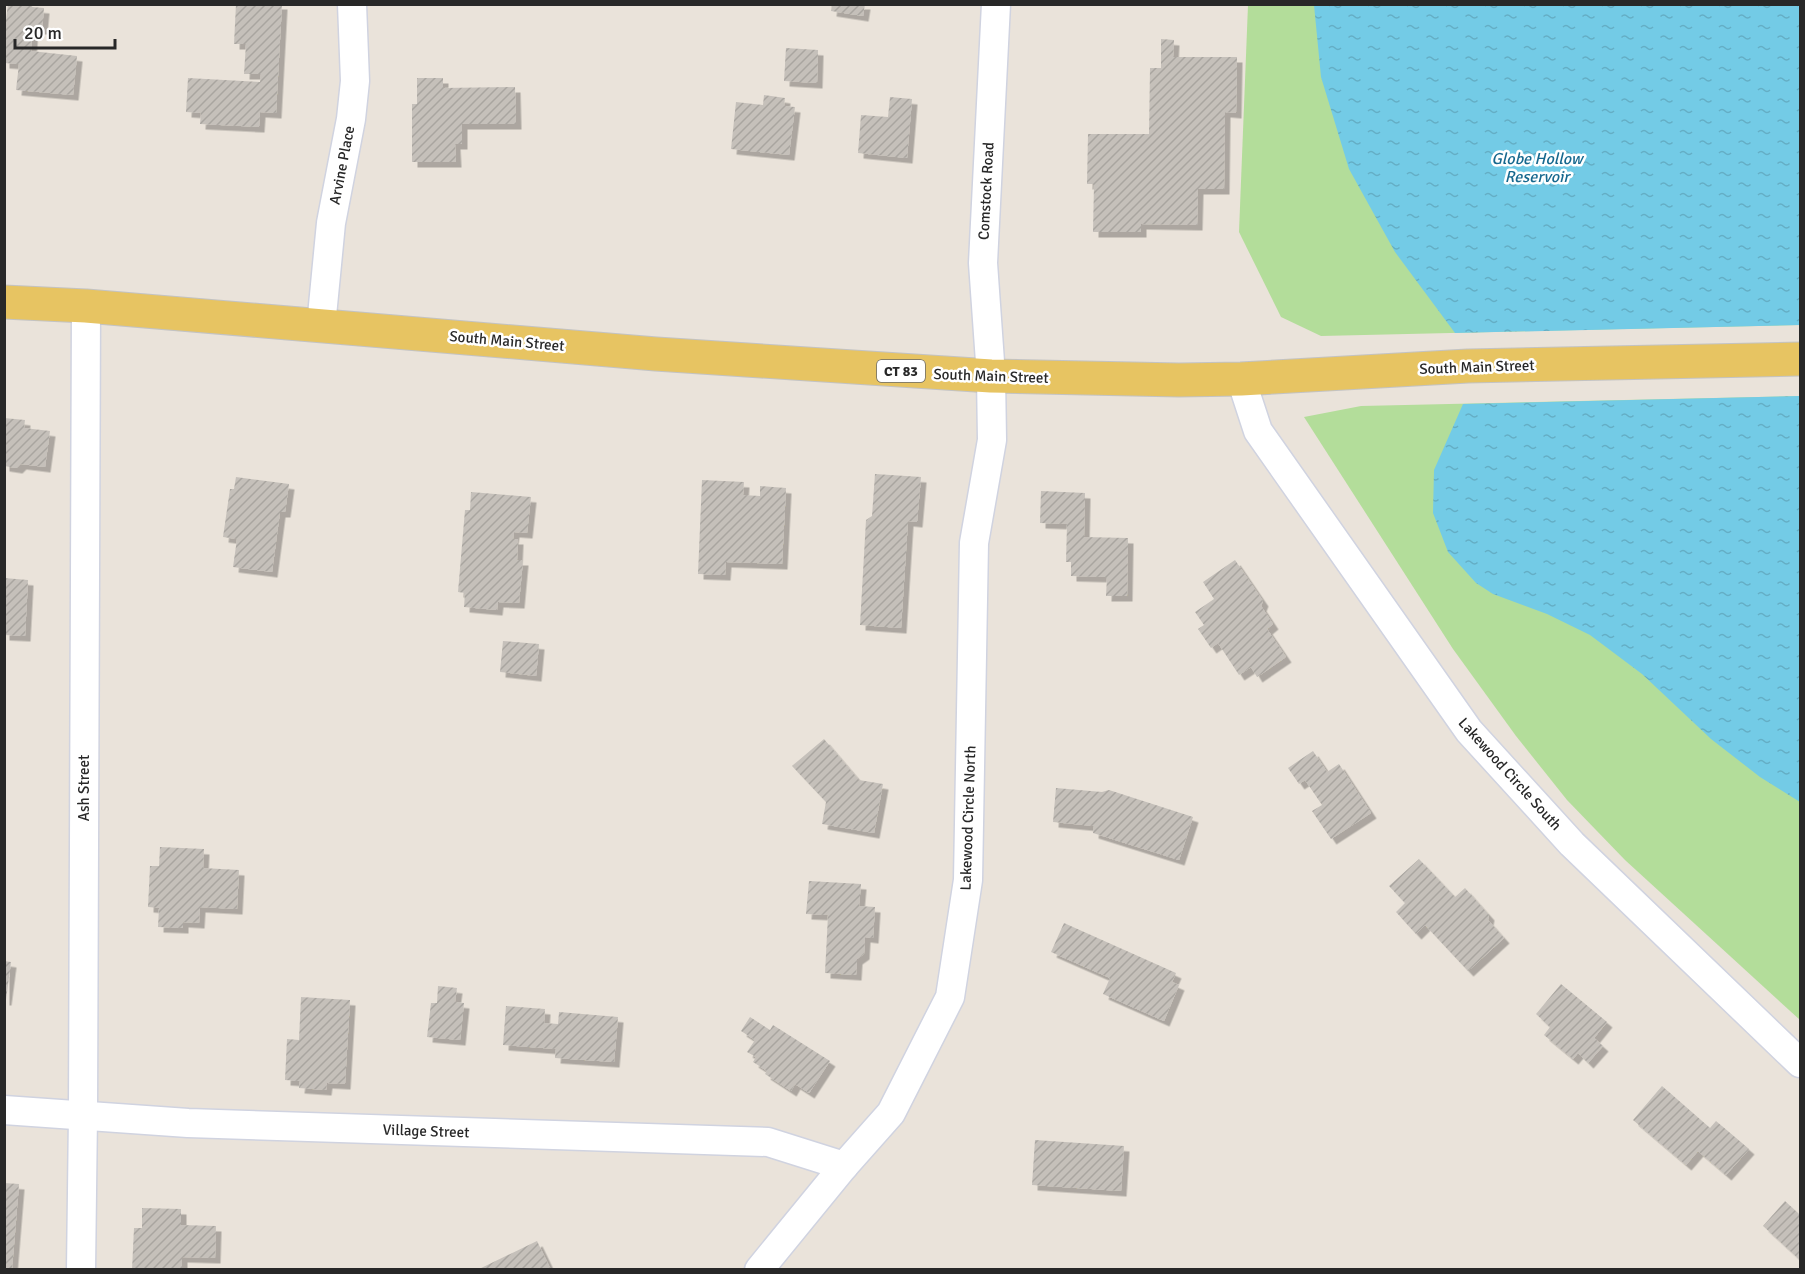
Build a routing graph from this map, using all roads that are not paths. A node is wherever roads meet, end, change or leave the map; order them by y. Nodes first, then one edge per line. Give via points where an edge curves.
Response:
1 (352, 4) edge
2 (996, 4) edge
3 (4, 302) edge
4 (86, 306) junction
5 (321, 326) junction
6 (1800, 359) edge
7 (991, 376) junction
8 (1241, 378) junction
9 (1800, 1064) edge
10 (4, 1110) edge
11 (83, 1114) junction
12 (844, 1166) junction
13 (81, 1269) edge
14 (759, 1269) edge

1 - 5 street, Arvine Place via 354,90 332,223
2 - 7 street, Comstock Road via 983,263
3 - 4 main road, South Main Street / CT 83
4 - 5 main road, South Main Street / CT 83
4 - 11 street, Ash Street
5 - 7 main road, South Main Street / CT 83 via 668,355
6 - 8 main road, South Main Street / CT 83 via 1468,366
7 - 8 main road, South Main Street / CT 83
7 - 12 street, Lakewood Circle North via 992,440 974,543 968,880 950,997 891,1113
8 - 9 street, Lakewood Circle South via 1258,431 1469,731 1572,844
10 - 11 street, Village Street
11 - 12 street, Village Street via 188,1123 768,1142
11 - 13 street, Ash Street
12 - 14 street, Lakewood Circle North

